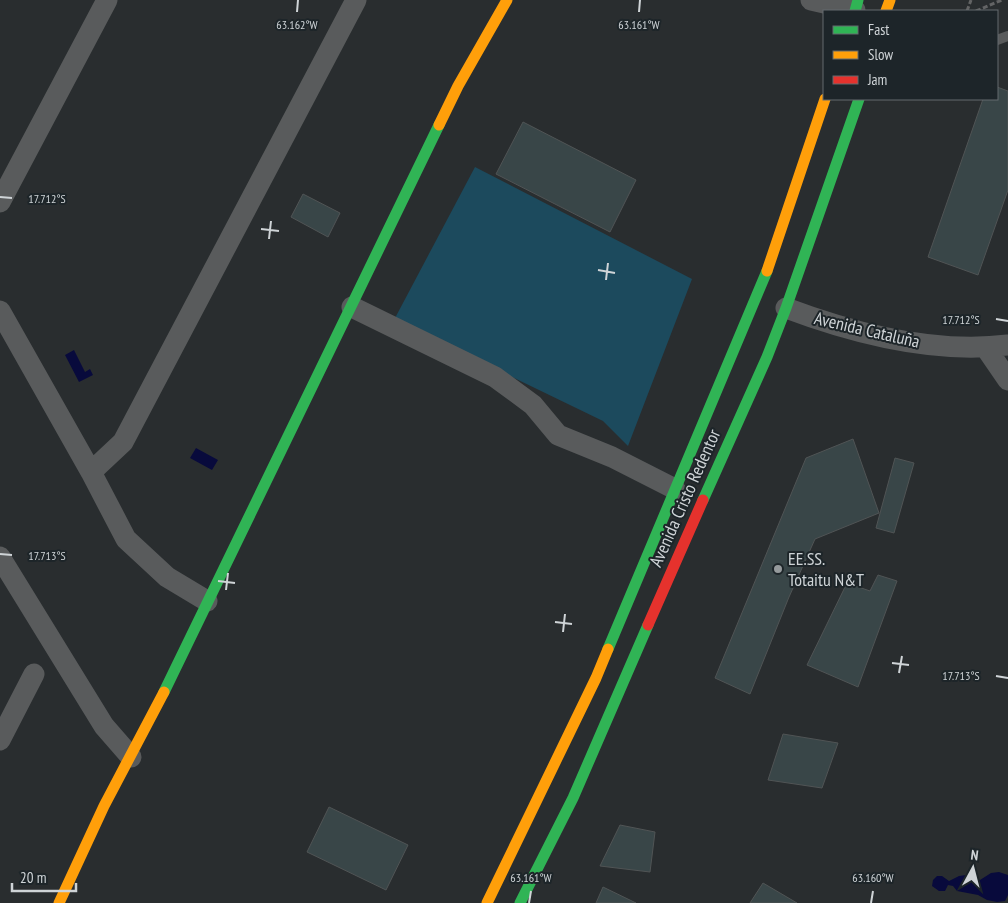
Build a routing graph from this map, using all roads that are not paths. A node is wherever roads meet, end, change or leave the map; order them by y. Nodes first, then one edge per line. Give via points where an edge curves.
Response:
1 (107, 0) edge
2 (356, 0) edge
3 (507, 0) edge
4 (811, 0) edge
5 (856, 7) edge
6 (825, 100) edge
7 (859, 100) edge
8 (0, 202) edge
9 (352, 307) junction
10 (786, 308) junction
11 (0, 311) edge
12 (1008, 346) edge
13 (986, 348) junction
14 (1008, 380) edge
15 (91, 472) junction
16 (675, 489) junction
17 (0, 557) edge
18 (207, 601) junction
19 (34, 674) dead end
20 (0, 740) edge
21 (131, 757) junction
22 (59, 903) edge
23 (487, 903) edge
24 (520, 903) edge

1 - 8 street
2 - 15 street via 123,442
3 - 9 main road via 458,86
4 - 5 street
6 - 16 main road, Avenida Cristo Redentor via 766,272
7 - 10 main road, Avenida Cristo Redentor
9 - 16 street via 495,376 533,405 558,435 612,457
9 - 18 main road
10 - 13 street, Avenida Cataluña via 824,322 908,343
10 - 24 main road, Avenida Cristo Redentor via 573,798
11 - 15 street
12 - 13 street, Avenida Cataluña
13 - 14 street
15 - 18 street via 126,539 167,577
16 - 23 main road, Avenida Cristo Redentor via 596,678
17 - 21 street via 104,726
18 - 21 main road
19 - 20 street
21 - 22 main road via 104,806

